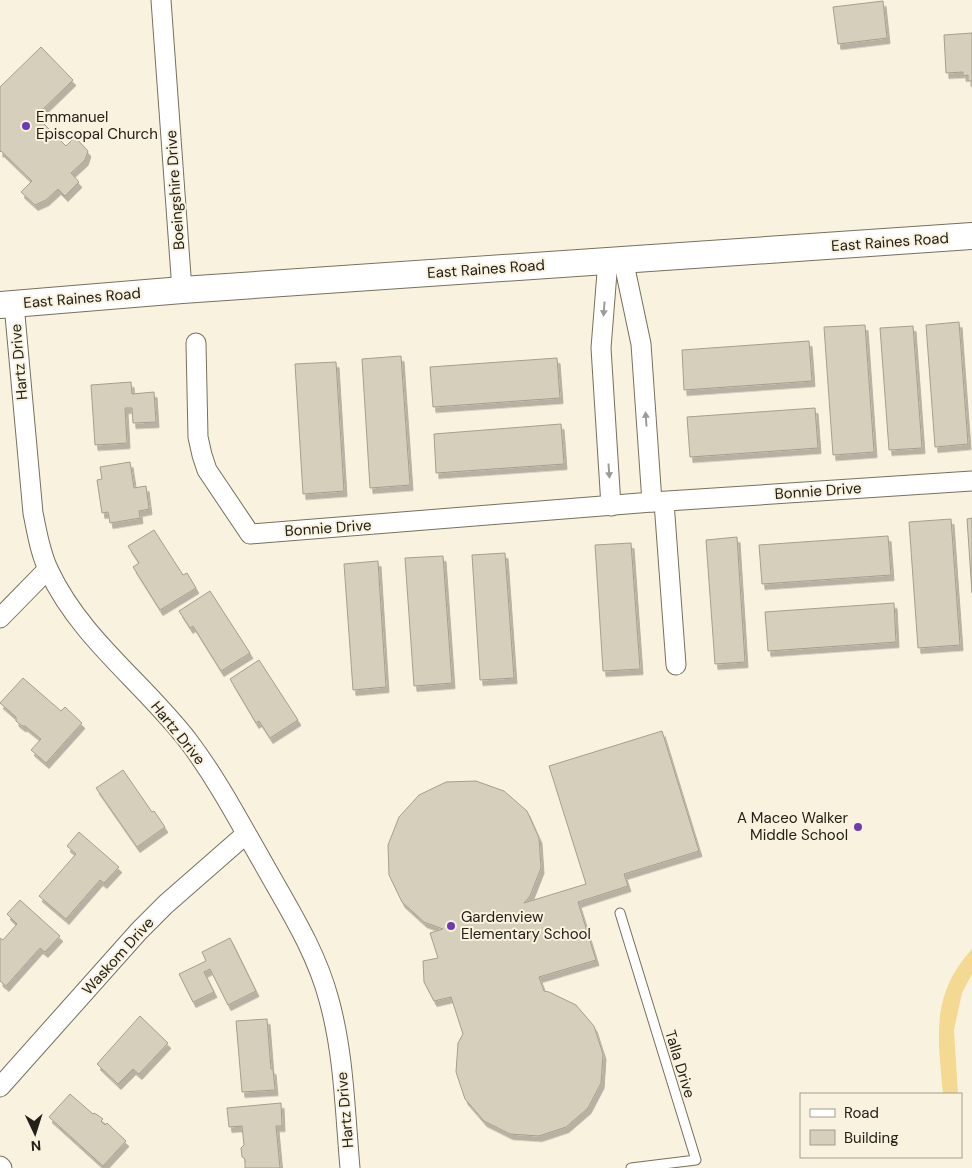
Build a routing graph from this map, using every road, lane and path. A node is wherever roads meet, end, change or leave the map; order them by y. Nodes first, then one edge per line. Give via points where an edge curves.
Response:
1 (161, 0) edge
2 (972, 236) edge
3 (615, 260) junction
4 (182, 290) junction
5 (7, 304) edge
6 (196, 343) dead end
7 (972, 481) edge
8 (658, 502) junction
9 (611, 506) junction
10 (48, 570) junction
11 (0, 618) edge
12 (676, 665) dead end
13 (246, 834) junction
14 (620, 913) dead end
15 (0, 1088) edge
16 (350, 1168) edge
17 (631, 1168) edge

1 - 4 street, Boeingshire Drive
2 - 3 main road, East Raines Road
3 - 4 main road, East Raines Road
8 -> 3 street via 641,344
3 -> 9 street via 602,348
4 - 5 main road, East Raines Road
5 - 10 street, Hartz Drive via 33,512
6 - 9 street, Bonnie Drive via 198,437 202,455 207,470 250,534
7 - 8 street, Bonnie Drive
8 - 9 street, Bonnie Drive
8 - 12 street
10 - 11 street
10 - 13 street, Hartz Drive via 78,619 189,742
13 - 15 street, Waskom Drive via 139,931
13 - 16 street, Hartz Drive via 304,935 320,971 341,1061
14 - 17 lane, Talla Drive via 696,1160

